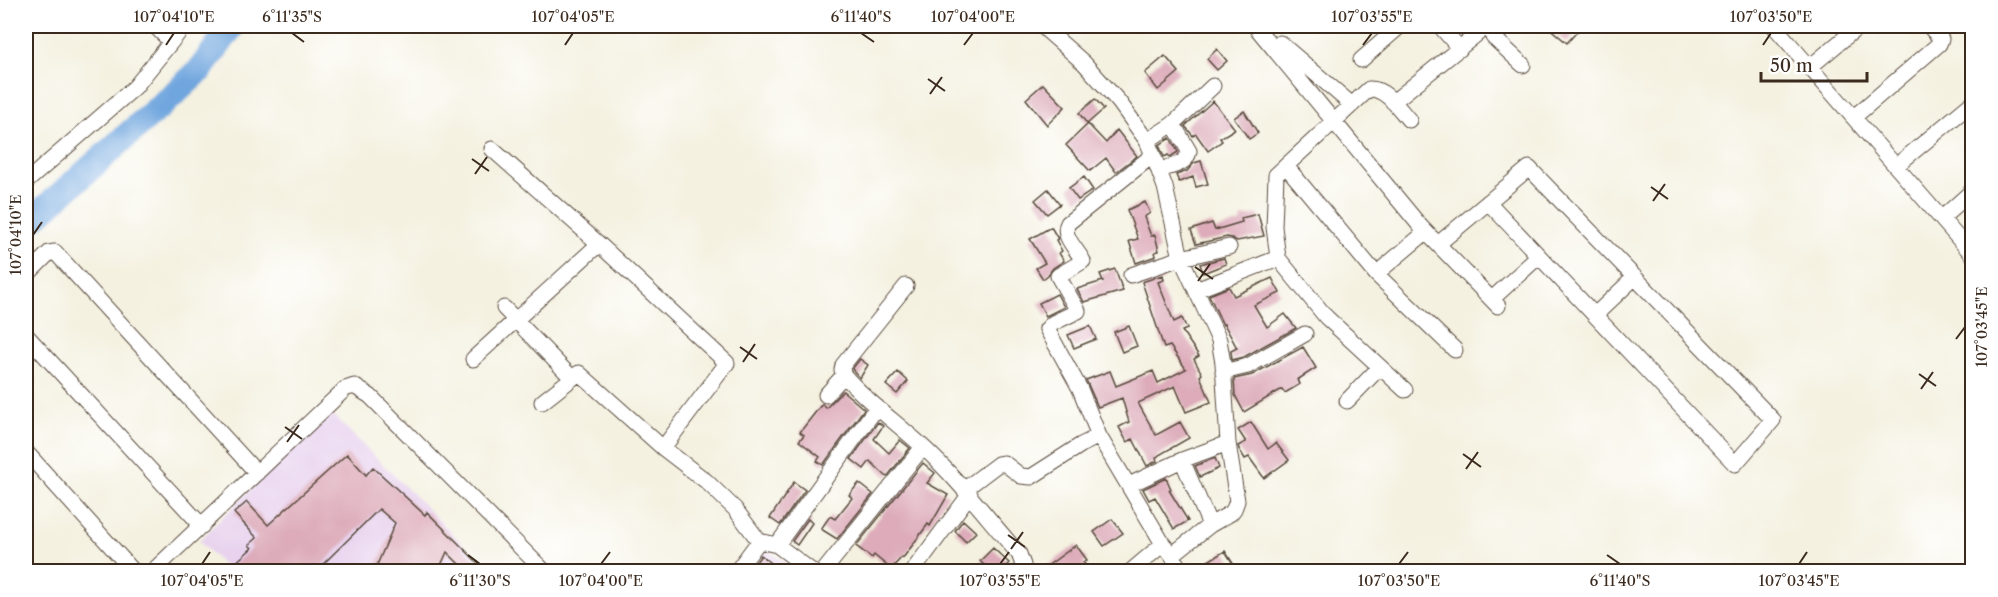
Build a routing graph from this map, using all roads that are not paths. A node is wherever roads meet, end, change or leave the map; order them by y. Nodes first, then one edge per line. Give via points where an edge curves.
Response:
1 (154, 26) edge
2 (184, 26) edge
3 (1042, 26) edge
4 (1257, 26) edge
5 (1400, 26) edge
6 (1440, 26) edge
7 (1774, 26) edge
8 (1859, 26) edge
9 (1929, 26) edge
10 (1490, 29) edge
11 (171, 42) junction
12 (1460, 49) junction
13 (1361, 60) dead end
14 (1523, 65) dead end
15 (1810, 67) junction
16 (1213, 86) dead end
17 (1393, 102) junction
18 (1972, 103) edge
19 (1352, 105) junction
20 (1854, 117) junction
21 (1409, 120) dead end
22 (1335, 121) junction
23 (1173, 124) junction
24 (1150, 148) junction
25 (492, 149) dead end
26 (1286, 166) junction
27 (1896, 166) junction
28 (1159, 170) junction
29 (26, 182) edge
30 (1972, 191) edge
31 (1488, 202) junction
32 (1942, 218) junction
33 (1426, 232) junction
34 (599, 244) junction
35 (1438, 244) junction
36 (1229, 247) dead end
37 (1972, 254) edge
38 (1539, 256) junction
39 (1181, 258) junction
40 (1278, 258) junction
41 (1131, 274) dead end
42 (1376, 274) junction
43 (26, 276) edge
44 (1635, 277) junction
45 (906, 286) dead end
46 (1196, 290) junction
47 (504, 308) dead end
48 (1595, 315) junction
49 (516, 320) junction
50 (1305, 334) dead end
51 (26, 335) edge
52 (1455, 351) dead end
53 (473, 359) dead end
54 (1380, 367) junction
55 (1223, 372) junction
56 (843, 375) junction
57 (572, 378) junction
58 (1405, 390) dead end
59 (826, 395) dead end
60 (1347, 401) dead end
61 (542, 402) dead end
62 (877, 407) junction
63 (1099, 436) junction
64 (1228, 443) junction
65 (923, 447) junction
66 (663, 448) junction
67 (26, 452) edge
68 (1182, 460) junction
69 (257, 473) junction
70 (1129, 485) junction
71 (968, 492) junction
72 (1210, 525) junction
73 (202, 526) junction
74 (759, 541) junction
75 (777, 545) junction
76 (1168, 550) junction
77 (134, 572) edge
78 (152, 572) edge
79 (545, 572) edge
80 (736, 572) edge
81 (813, 572) edge
82 (824, 572) edge
83 (912, 572) edge
84 (1019, 572) edge
85 (1130, 572) edge
86 (1181, 572) edge

1 - 11 street
2 - 11 street
3 - 24 street via 1084,63 1119,102
4 - 19 street
4 - 22 street
5 - 13 street
6 - 12 street
7 - 15 street
8 - 15 street
9 - 20 street via 1941,39 1939,44
10 - 12 street
10 - 14 street
11 - 29 street via 135,87
12 - 17 street
15 - 20 street
16 - 23 street
17 - 19 street via 1383,92 1369,89
17 - 21 street
18 - 27 street
19 - 22 street
20 - 27 street
22 - 26 street
22 - 33 street
23 - 24 street
23 - 28 street via 1188,156 1183,162
24 - 28 street
24 - 63 street via 1068,223 1065,230 1083,261 1058,276 1078,311 1047,328 1080,389
25 - 34 street
26 - 40 street via 1276,175 1274,227
26 - 42 street
27 - 32 street
28 - 39 street
30 - 32 street
31 - 35 street
31 - 38 street
31 - 44 street via 1529,168
32 - 37 street
33 - 35 street
33 - 42 street
34 - 49 street
34 - 66 street via 727,363
35 - 38 street via 1495,303
36 - 39 street
38 - 48 street
39 - 41 street
39 - 46 street
40 - 46 street
40 - 54 street via 1326,317
42 - 52 street
43 - 69 street via 49,253 55,252
44 - 48 street
44 - 48 street via 1773,420 1736,464
45 - 56 street via 843,365
46 - 55 street via 1219,340
47 - 49 street
49 - 53 street
49 - 57 street
50 - 55 street via 1248,366
51 - 73 street
54 - 58 street
54 - 60 street
55 - 64 street
56 - 59 street
56 - 62 street
57 - 61 street
57 - 66 street via 579,373
62 - 65 street
62 - 75 street
63 - 70 street
63 - 71 street via 1031,477 1021,476 1004,463 998,464
64 - 68 street
64 - 72 street via 1236,506
65 - 71 street
65 - 82 street
66 - 74 street via 735,509
67 - 77 street
68 - 70 street
68 - 72 street
69 - 73 street
69 - 79 street via 345,389 360,388
70 - 76 street
71 - 83 street
71 - 84 street via 1019,554 1023,565
72 - 76 street
73 - 78 street
74 - 75 street
74 - 80 street
75 - 81 street
76 - 85 street
76 - 86 street

